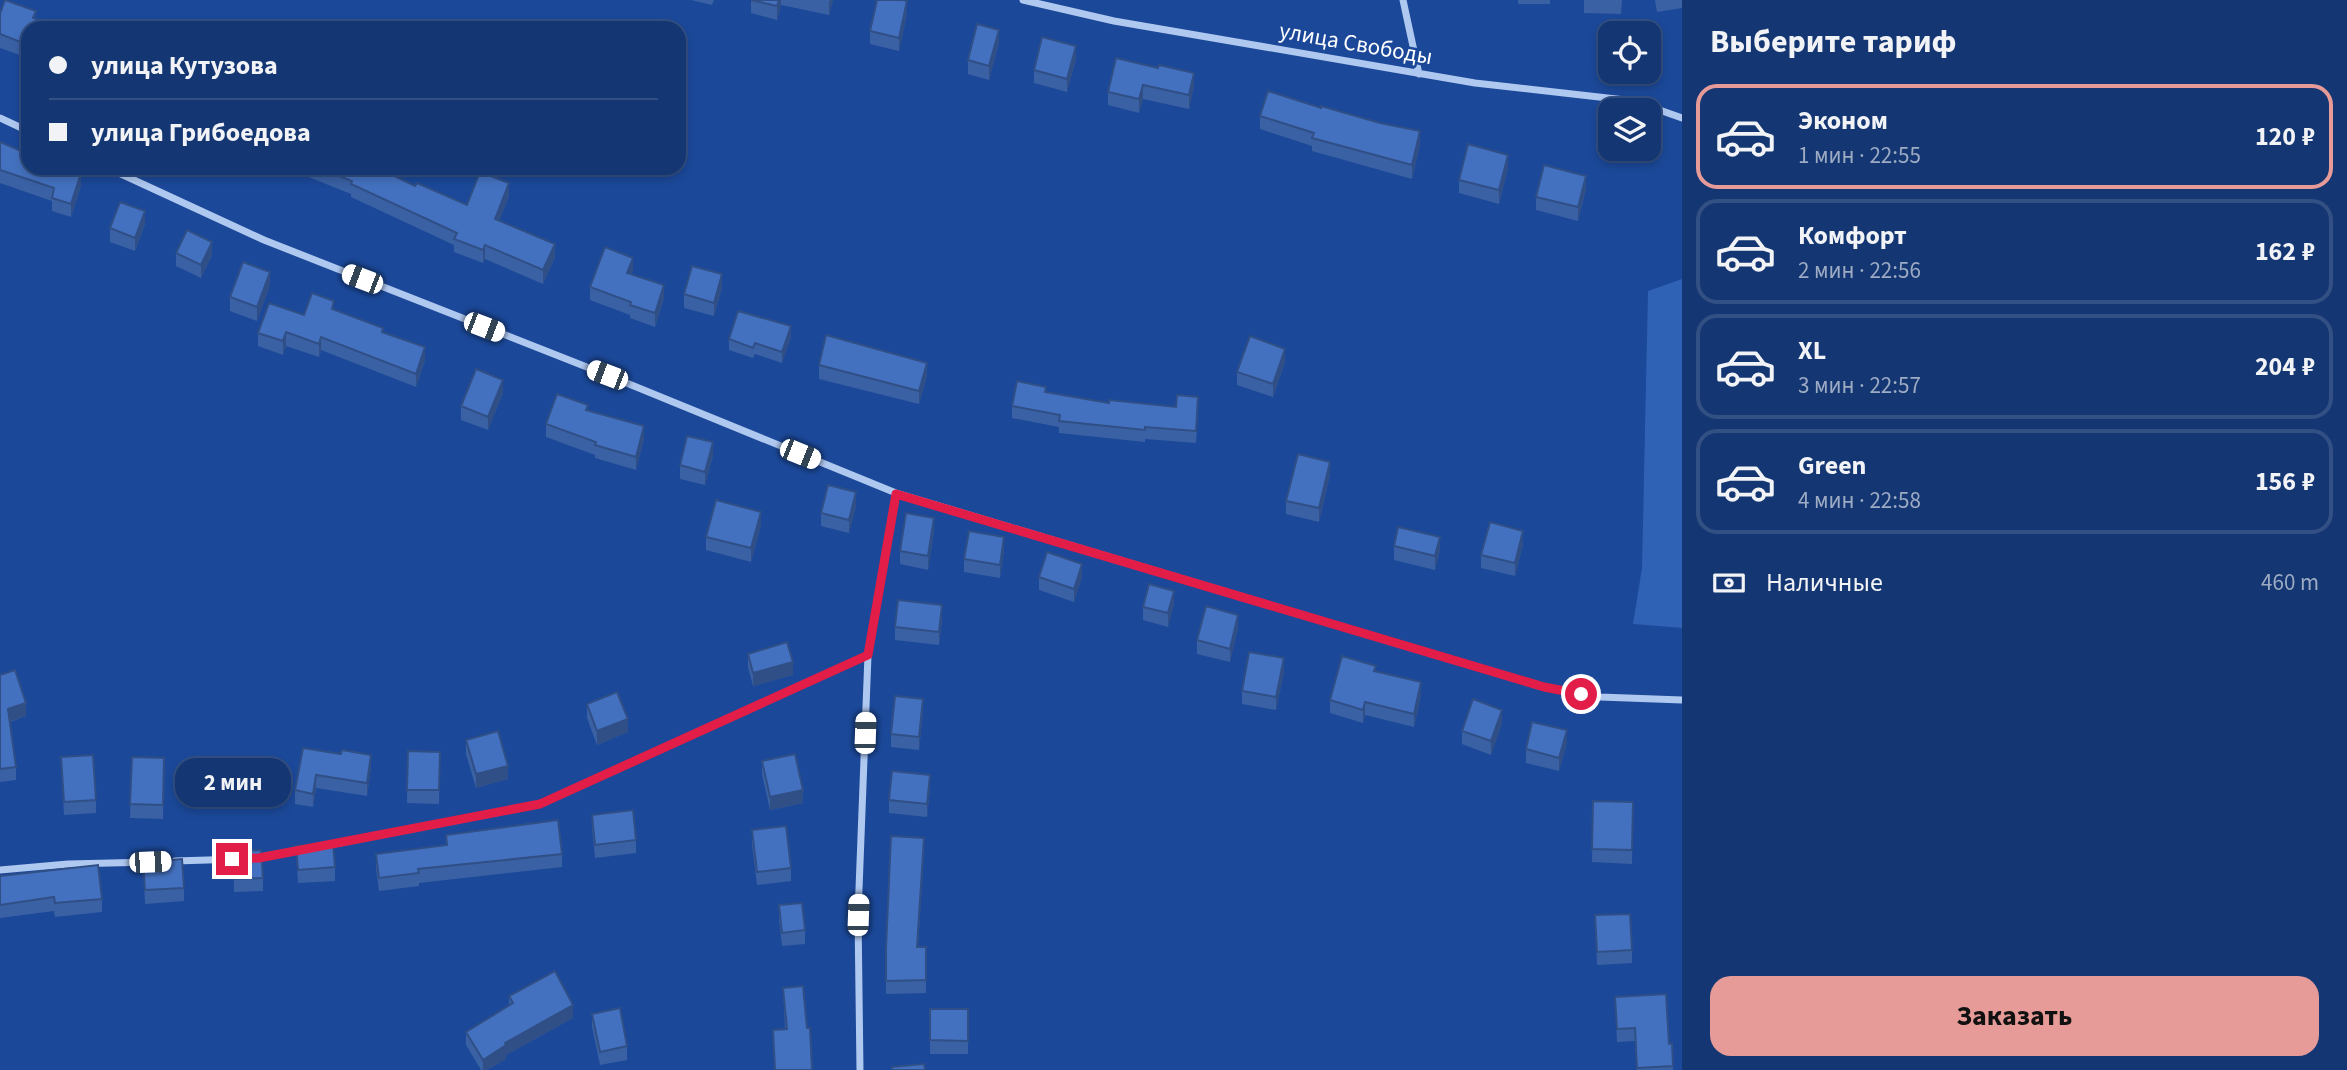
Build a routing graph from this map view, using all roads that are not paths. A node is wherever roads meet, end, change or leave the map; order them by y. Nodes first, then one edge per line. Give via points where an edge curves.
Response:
1 (1023, 0) edge
2 (1403, 0) edge
3 (1419, 74) junction
4 (0, 118) edge
5 (1682, 118) edge
6 (21, 128) edge
7 (123, 175) edge
8 (896, 494) junction
9 (868, 655) junction
10 (1682, 700) edge
11 (0, 870) edge
12 (860, 1070) edge

1 - 3 street, улица Свободы via 1114,21
2 - 3 street
3 - 5 street, улица Свободы via 1634,101
4 - 6 street
7 - 8 street via 264,240
8 - 9 street
8 - 10 street via 1544,687 1600,697
9 - 11 street via 540,804 259,858
9 - 12 street via 858,915

